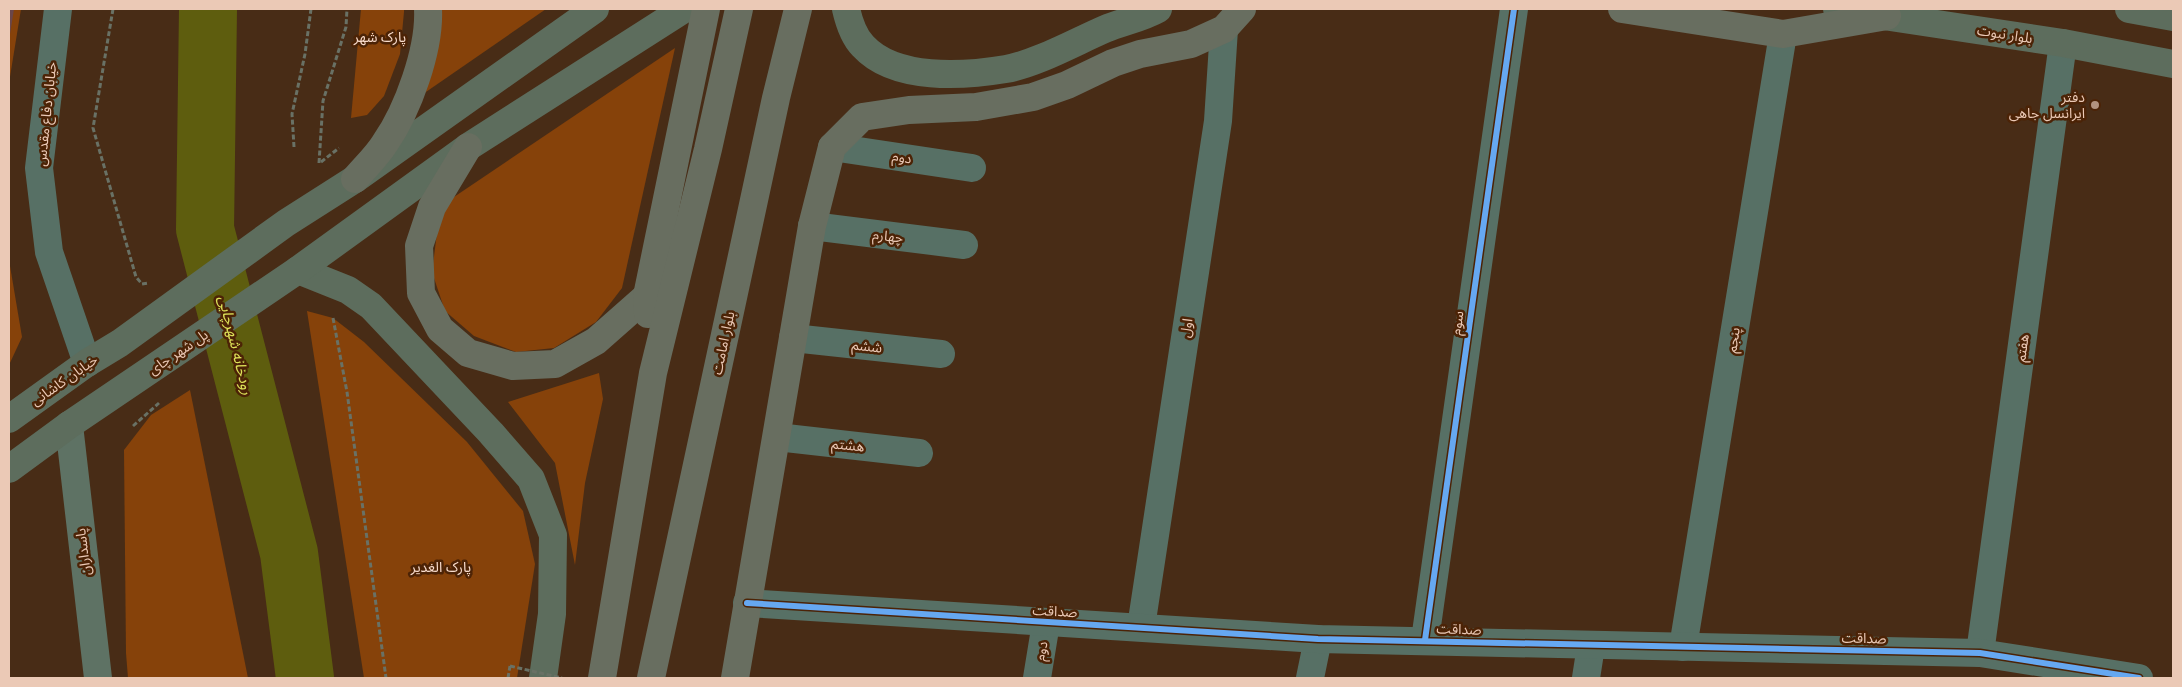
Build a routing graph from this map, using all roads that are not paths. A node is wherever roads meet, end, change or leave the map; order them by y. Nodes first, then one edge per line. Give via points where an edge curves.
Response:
1 (58, 9) edge
2 (428, 9) edge
3 (595, 9) edge
4 (684, 9) edge
5 (706, 9) edge
6 (739, 9) edge
7 (798, 9) edge
8 (846, 9) edge
9 (1158, 9) edge
10 (1242, 9) edge
11 (1514, 9) edge
12 (1622, 9) edge
13 (1837, 9) edge
14 (2130, 9) edge
15 (1886, 16) junction
16 (2173, 17) edge
17 (1224, 29) junction
18 (1783, 34) junction
19 (2063, 42) junction
20 (2173, 64) edge
21 (468, 147) junction
22 (832, 147) junction
23 (972, 168) dead end
24 (355, 179) junction
25 (812, 226) junction
26 (964, 246) dead end
27 (298, 270) junction
28 (647, 296) junction
29 (792, 338) junction
30 (941, 354) dead end
31 (87, 363) junction
32 (653, 373) junction
33 (9, 419) edge
34 (68, 426) junction
35 (777, 438) junction
36 (920, 453) dead end
37 (9, 469) edge
38 (748, 603) junction
39 (1046, 623) junction
40 (1141, 627) junction
41 (1318, 639) junction
42 (1425, 640) junction
43 (1591, 646) junction
44 (1683, 647) junction
45 (1980, 653) junction
46 (534, 669) edge
47 (98, 678) edge
48 (602, 678) edge
49 (651, 678) edge
50 (735, 678) edge
51 (1036, 678) edge
52 (1310, 678) edge
53 (1586, 678) edge
54 (2139, 678) edge

1 - 31 street, خیابان دفاع مقدس via 39,168 49,252
2 - 24 highway via 423,61 404,107 385,143
3 - 24 main road
4 - 21 main road, پل شهر چای
5 - 28 highway
6 - 32 highway
7 - 49 highway, بلوار امامت
8 - 9 main road via 849,22 863,46 878,58 897,67 923,73 957,74 1007,68 1066,48
10 - 17 highway
11 - 42 street, سوم
12 - 18 highway
13 - 15 main road, بلوار نبوت
14 - 16 main road
15 - 18 highway
15 - 19 main road, بلوار نبوت
17 - 22 highway via 1191,44 1113,63 1033,97 976,107 908,110 862,117
17 - 40 street, اول via 1218,121
18 - 44 street, پنجم
19 - 20 main road, بلوار نبوت
19 - 45 street, هفتم
21 - 27 main road, پل شهر چای
21 - 28 highway via 432,207 419,246 422,293 440,329 468,353 513,366 555,364 596,341
22 - 23 street, دوم
22 - 25 highway
24 - 31 main road, خیابان کاشانی via 286,223 120,343
25 - 26 street, چهارم
25 - 29 highway
27 - 34 main road, پل شهر چای
27 - 46 main road via 348,290 371,306 531,480 553,535 552,614
28 - 32 highway
29 - 30 street, ششم
29 - 35 highway
31 - 33 main road, خیابان کاشانی
32 - 48 highway
34 - 37 main road
34 - 47 main road, پاسداران
35 - 36 street, هشتم
35 - 38 highway
38 - 39 street, صداقت
38 - 50 highway
39 - 40 street, صداقت
39 - 51 street, دوم
40 - 41 street, صداقت
41 - 42 street, صداقت
41 - 52 street
42 - 43 street, صداقت
43 - 44 street, صداقت
43 - 53 street
44 - 45 street, صداقت
45 - 54 street, صداقت

